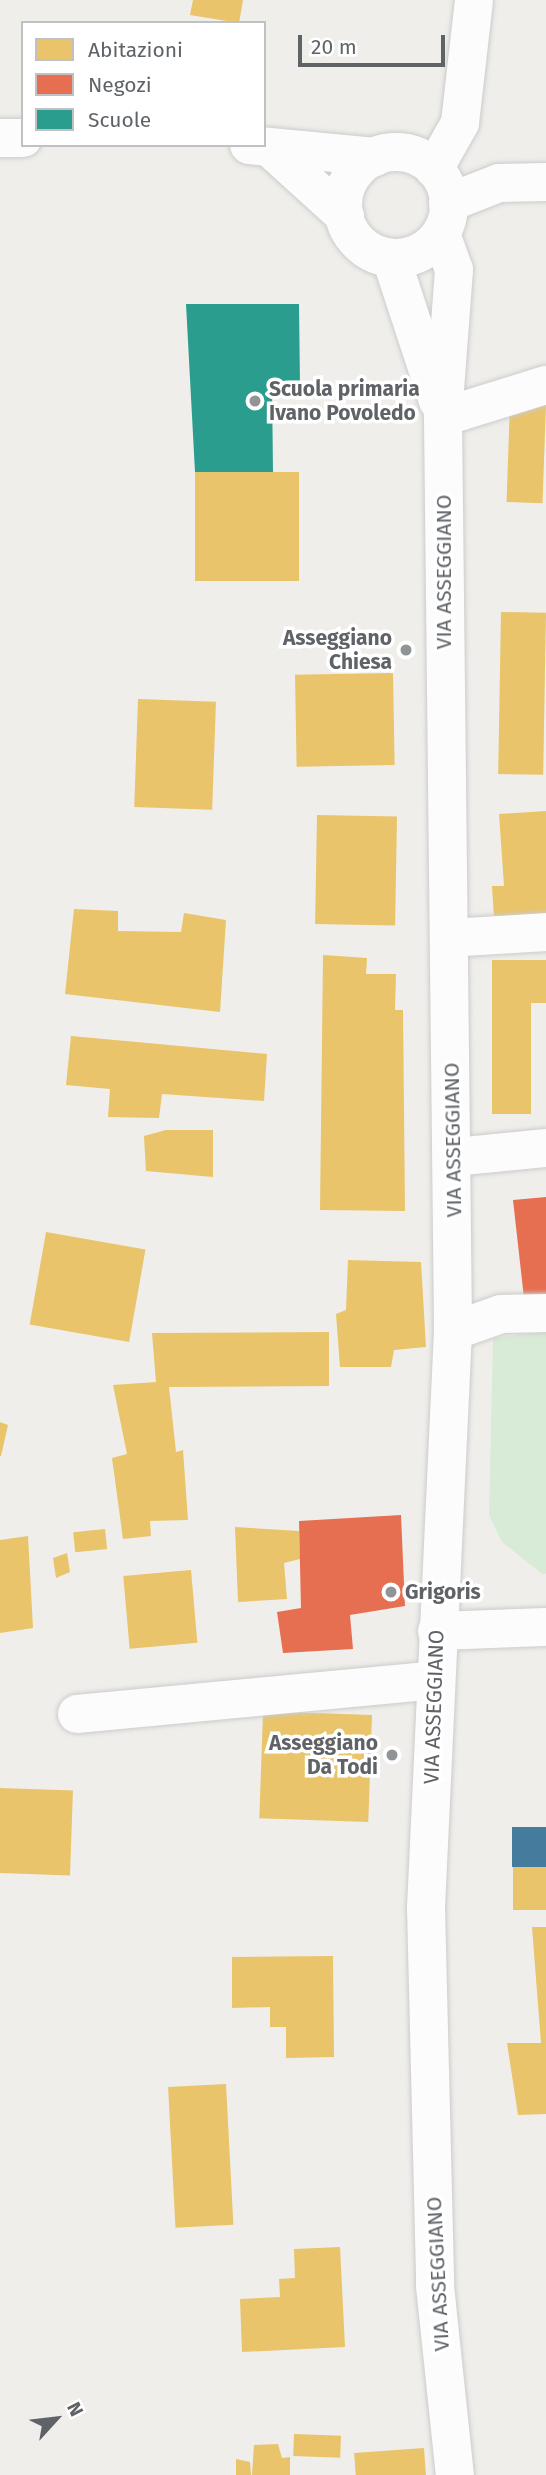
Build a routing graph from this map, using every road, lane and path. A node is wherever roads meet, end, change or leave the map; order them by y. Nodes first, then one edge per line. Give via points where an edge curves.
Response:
1 (474, 1) edge
2 (0, 138) edge
3 (21, 138) edge
4 (260, 147) edge
5 (375, 157) junction
6 (546, 182) edge
7 (441, 202) junction
8 (345, 216) junction
9 (391, 258) junction
10 (546, 385) edge
11 (443, 417) junction
12 (546, 932) edge
13 (449, 938) junction
14 (546, 1147) edge
15 (454, 1157) junction
16 (546, 1313) edge
17 (453, 1331) junction
18 (546, 1628) edge
19 (437, 1631) junction
20 (435, 1680) junction
21 (77, 1714) dead end
22 (455, 2475) edge

1 - 7 street via 460,123
2 - 3 street
4 - 5 street
4 - 8 street
5 - 7 street via 411,155
5 - 8 street via 350,181
6 - 7 street via 499,183
7 - 9 street via 418,254
7 - 11 street, VIA ASSEGGIANO via 454,270
8 - 9 street via 367,250
9 - 11 street, VIA ASSEGGIANO
10 - 11 street
11 - 13 street, VIA ASSEGGIANO
12 - 13 street
13 - 15 street, VIA ASSEGGIANO
14 - 15 street
15 - 17 street, VIA ASSEGGIANO
16 - 17 street via 500,1314
17 - 19 street, VIA ASSEGGIANO
18 - 19 street
19 - 20 street, VIA ASSEGGIANO
20 - 21 street
20 - 22 street, VIA ASSEGGIANO via 426,1907 434,2232

